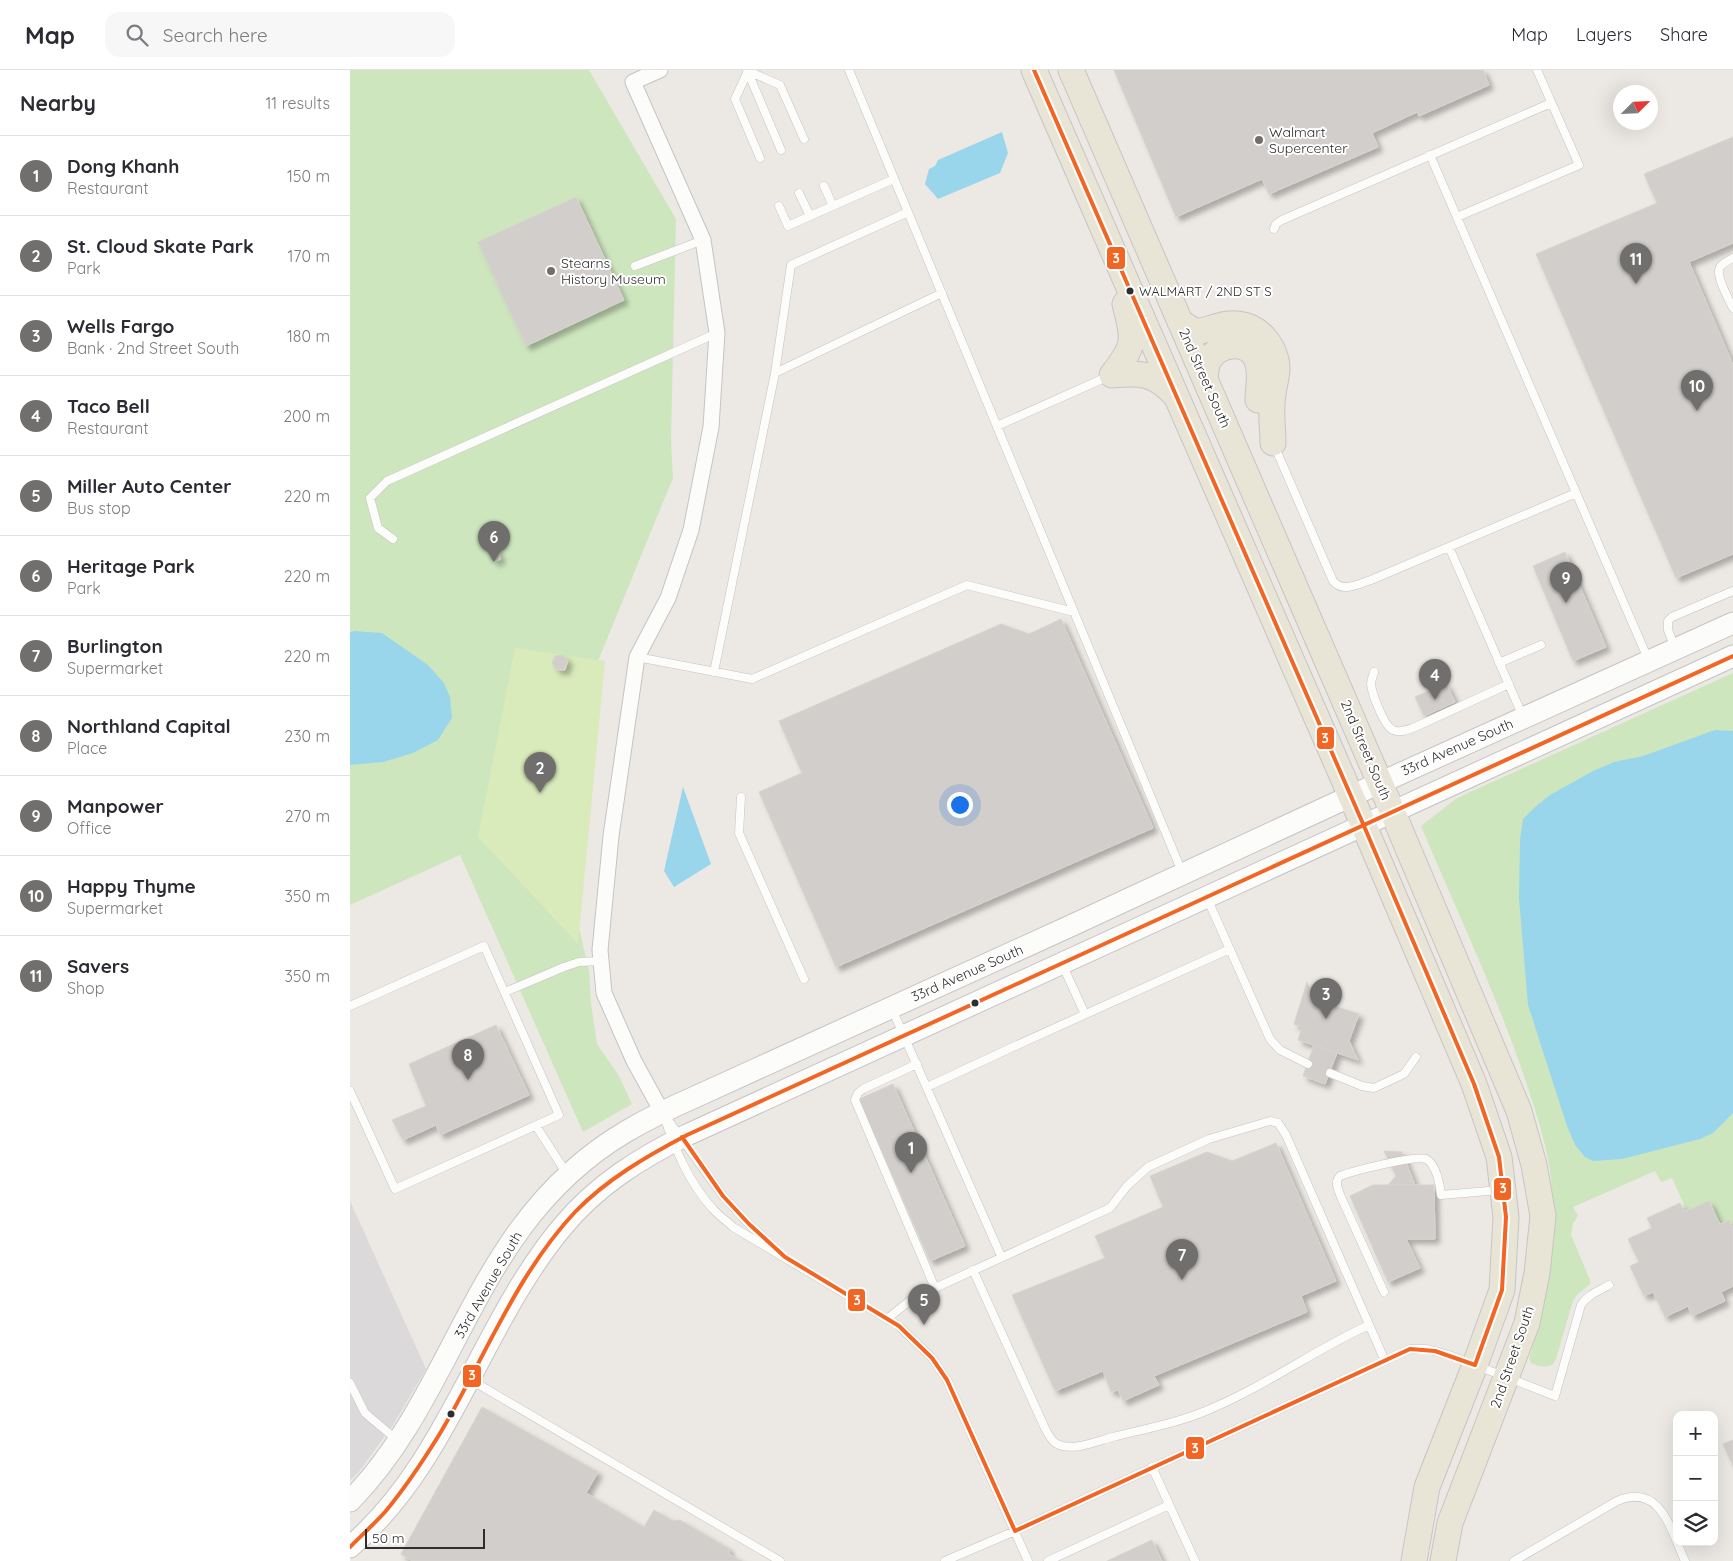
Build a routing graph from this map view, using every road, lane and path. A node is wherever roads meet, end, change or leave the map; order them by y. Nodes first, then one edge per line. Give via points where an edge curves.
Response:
1 (660, 70) edge
2 (747, 70) edge
3 (849, 70) edge
4 (1034, 70) edge
5 (1071, 70) edge
6 (1537, 70) edge
7 (1551, 103) junction
8 (804, 139) dead end
9 (781, 150) dead end
10 (1430, 155) junction
11 (760, 158) dead end
12 (894, 179) junction
13 (824, 186) dead end
14 (799, 193) dead end
15 (780, 206) dead end
16 (833, 206) junction
17 (908, 212) junction
18 (810, 216) junction
19 (1457, 217) junction
20 (1274, 229) dead end
21 (703, 240) junction
22 (1733, 258) edge
23 (1118, 260) junction
24 (634, 266) dead end
25 (942, 293) junction
26 (1733, 308) edge
27 (1180, 322) junction
28 (717, 332) junction
29 (774, 372) junction
30 (1112, 375) junction
31 (1205, 378) junction
32 (1177, 397) junction
33 (997, 426) junction
34 (1273, 443) junction
35 (1576, 493) junction
36 (393, 539) dead end
37 (1449, 546) junction
38 (1733, 591) edge
39 (1074, 612) junction
40 (1733, 623) edge
41 (1541, 645) dead end
42 (1676, 649) junction
43 (1733, 656) edge
44 (637, 657) junction
45 (1649, 661) junction
46 (1500, 663) junction
47 (714, 672) junction
48 (1374, 672) dead end
49 (1508, 684) junction
50 (1524, 718) junction
51 (1380, 782) junction
52 (1351, 796) junction
53 (741, 797) dead end
54 (1393, 813) junction
55 (1364, 826) junction
56 (1182, 874) junction
57 (1206, 896) junction
58 (1230, 949) junction
59 (601, 962) junction
60 (1062, 962) junction
61 (804, 980) dead end
62 (505, 992) junction
63 (350, 1006) edge
64 (891, 1008) junction
65 (1085, 1014) junction
66 (904, 1036) junction
67 (1416, 1057) dead end
68 (917, 1064) junction
69 (1308, 1064) dead end
70 (1330, 1073) dead end
71 (927, 1087) junction
72 (350, 1091) edge
73 (662, 1112) junction
74 (536, 1126) junction
75 (677, 1140) junction
76 (568, 1176) junction
77 (1502, 1190) junction
78 (1001, 1256) junction
79 (786, 1258) junction
80 (972, 1270) junction
81 (1609, 1285) dead end
82 (935, 1288) junction
83 (1384, 1292) dead end
84 (887, 1319) junction
85 (1369, 1325) junction
86 (1385, 1361) junction
87 (1476, 1366) junction
88 (1507, 1376) junction
89 (469, 1379) junction
90 (350, 1383) edge
91 (398, 1441) junction
92 (1152, 1468) junction
93 (350, 1501) edge
94 (1169, 1505) junction
95 (1015, 1531) junction
96 (350, 1547) edge
97 (780, 1561) edge
98 (946, 1561) edge
99 (1028, 1561) edge
100 (1048, 1561) edge
101 (1195, 1561) edge
102 (1414, 1561) edge
103 (1443, 1561) edge
104 (1514, 1561) edge
105 (1685, 1561) edge

1 - 21 street via 632,82
2 - 8 lane via 780,85
2 - 9 lane
2 - 11 lane via 734,99
3 - 12 lane
4 - 23 main road
5 - 27 main road, 2nd Street South
6 - 7 lane
7 - 10 lane
7 - 19 lane via 1578,165
10 - 19 lane
10 - 20 lane via 1282,220
12 - 16 lane
12 - 17 lane
13 - 16 lane
14 - 18 lane
15 - 18 lane via 788,226
16 - 18 lane
17 - 25 lane
17 - 29 lane via 791,265
19 - 35 lane
21 - 24 lane
21 - 28 street
22 - 26 lane via 1725,262 1719,272
23 - 30 main road via 1132,341 1127,356
23 - 32 main road
25 - 29 lane
25 - 33 lane
27 - 31 main road, 2nd Street South
27 - 34 main road via 1196,332 1229,324 1245,326 1267,341 1273,351 1276,370 1272,403
28 - 36 lane via 387,480 370,498 378,528
28 - 44 street via 711,427 691,530 668,598
29 - 47 lane
30 - 32 main road via 1131,373 1158,379
30 - 33 lane
31 - 34 main road via 1208,362 1214,353 1224,347 1238,345 1250,350 1257,361 1260,377 1258,401
31 - 51 main road, 2nd Street South
32 - 52 main road
33 - 39 lane
34 - 37 lane via 1338,586 1344,588 1372,580
35 - 37 lane
35 - 45 lane
37 - 46 lane
38 - 42 lane via 1668,621
39 - 47 lane via 967,585 752,679
39 - 56 lane
40 - 42 main road, 33rd Avenue South
41 - 46 lane
42 - 45 main road, 33rd Avenue South
43 - 54 main road
44 - 47 lane
44 - 59 street via 611,836
45 - 50 main road, 33rd Avenue South
46 - 49 lane
48 - 49 lane via 1371,681 1374,697 1386,724 1398,731 1413,728
49 - 50 lane
50 - 51 main road, 33rd Avenue South
51 - 52 main road, 33rd Avenue South
51 - 54 main road, 2nd Street South
52 - 55 main road
52 - 56 main road, 33rd Avenue South
53 - 61 lane via 739,833
54 - 55 main road
54 - 88 main road, 2nd Street South via 1519,1111 1534,1165 1543,1216 1537,1273 1527,1323
55 - 57 main road
55 - 77 main road via 1474,1084 1499,1157
56 - 64 main road, 33rd Avenue South
57 - 58 lane
57 - 60 main road
58 - 65 lane
58 - 69 lane via 1266,1033 1280,1050
59 - 62 lane via 579,962
59 - 73 street via 604,993
60 - 65 lane
60 - 66 main road
62 - 63 lane via 484,946
62 - 74 lane via 559,1115
64 - 66 lane
64 - 73 main road, 33rd Avenue South
65 - 71 lane
66 - 68 lane
66 - 75 main road
67 - 70 lane via 1404,1074 1374,1088
68 - 71 lane
68 - 82 lane via 863,1089 855,1100
71 - 78 lane
72 - 74 lane via 394,1189
73 - 75 lane
73 - 76 main road, 33rd Avenue South via 616,1138
74 - 76 lane
75 - 79 lane via 723,1196
75 - 79 lane via 692,1180 713,1209 733,1227
75 - 89 main road via 608,1181 564,1224 527,1275
76 - 91 main road, 33rd Avenue South via 521,1228 497,1265
77 - 83 lane via 1441,1195 1433,1167 1428,1160 1421,1158 1348,1173 1337,1179 1340,1196
77 - 87 main road via 1506,1217 1502,1290
78 - 80 lane
78 - 85 lane via 1110,1208 1127,1186 1154,1163 1209,1139 1270,1121 1278,1123 1286,1135
79 - 84 lane
80 - 82 lane
80 - 85 lane via 1044,1426 1055,1443 1064,1446 1132,1433 1209,1410
81 - 88 lane via 1589,1296 1581,1305 1555,1396
82 - 84 lane via 913,1298
84 - 95 lane via 924,1349 943,1373
85 - 86 lane
86 - 87 lane via 1418,1348 1449,1355
86 - 92 lane
87 - 88 lane
87 - 102 main road via 1427,1487
88 - 103 main road, 2nd Street South via 1450,1523
89 - 96 main road via 414,1475 390,1507
89 - 97 lane
90 - 91 lane via 365,1413
91 - 93 main road, 33rd Avenue South
92 - 94 lane
92 - 95 lane
94 - 100 lane
94 - 101 lane
95 - 98 lane
95 - 99 lane
104 - 105 lane via 1617,1501 1635,1496 1648,1499 1661,1509

